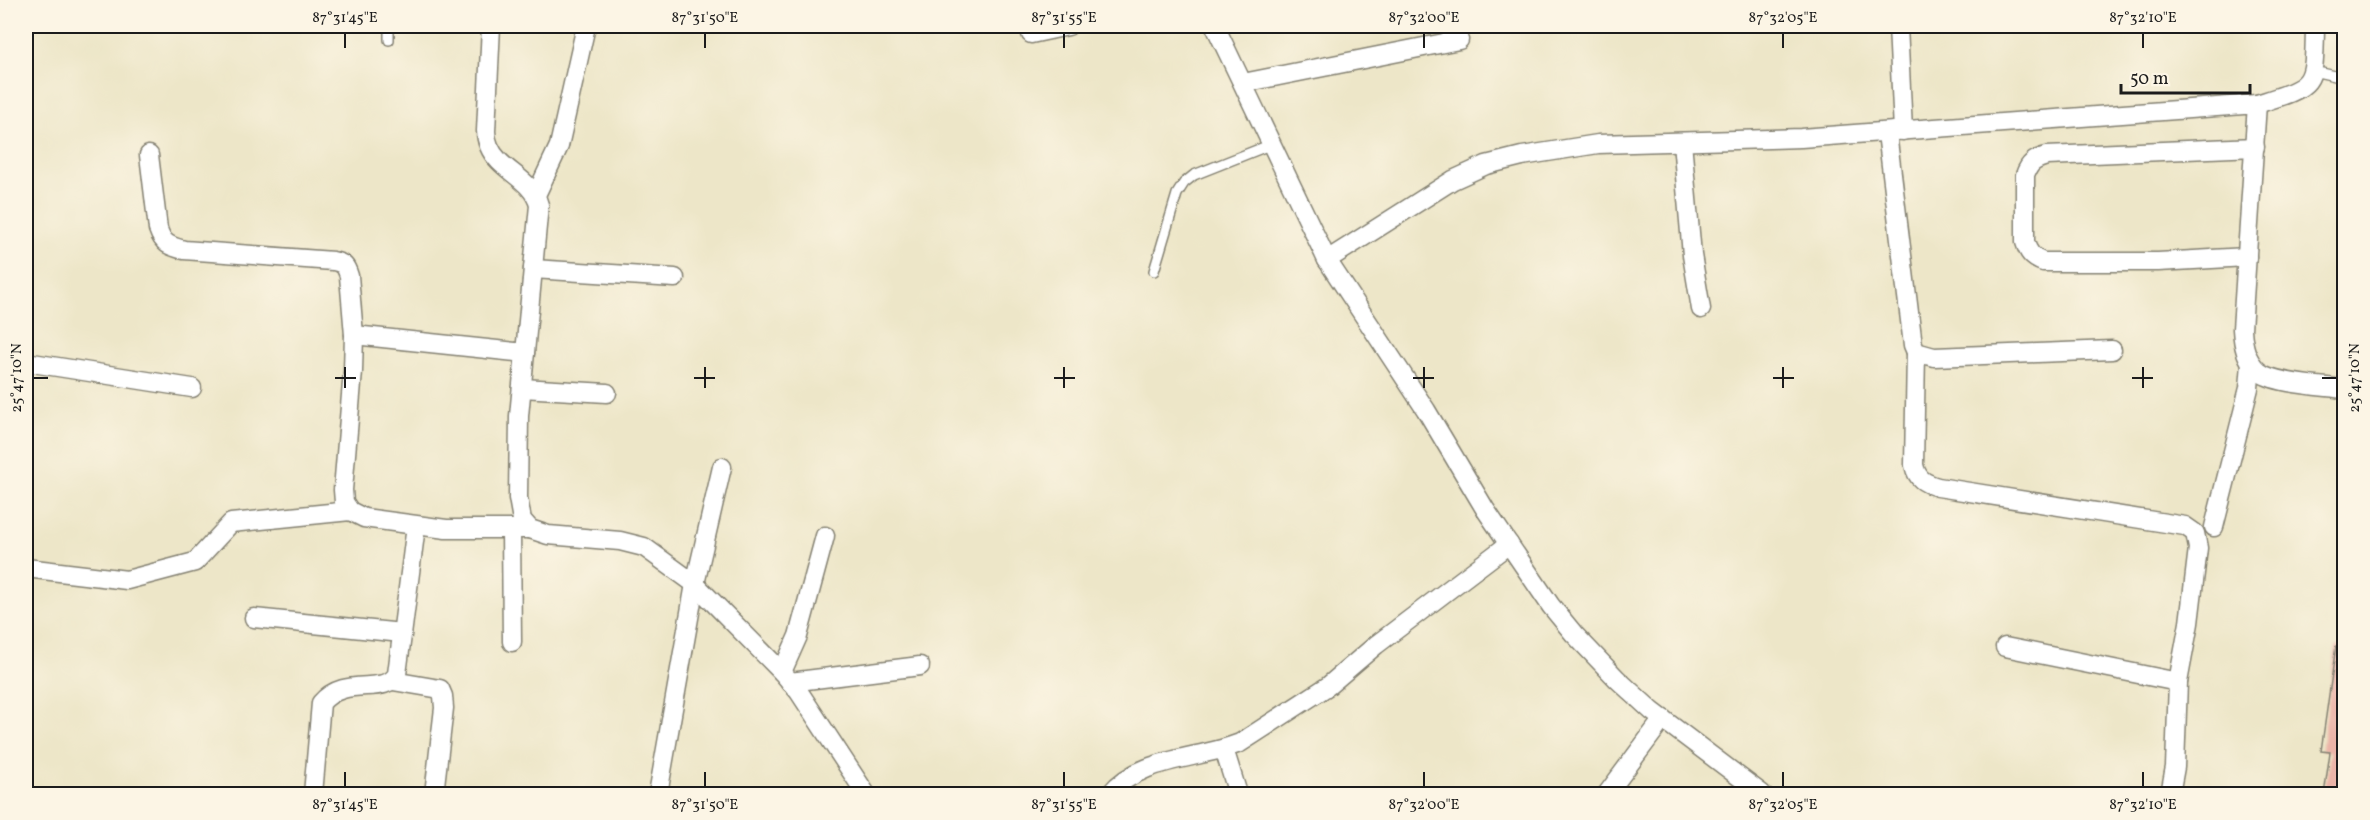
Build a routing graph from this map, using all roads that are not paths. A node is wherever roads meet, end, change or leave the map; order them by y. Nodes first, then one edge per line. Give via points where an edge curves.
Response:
1 (388, 26) edge
2 (491, 26) edge
3 (586, 26) edge
4 (1068, 26) edge
5 (1215, 26) edge
6 (1898, 26) edge
7 (2315, 26) edge
8 (1031, 34) dead end
9 (389, 40) dead end
10 (1459, 40) dead end
11 (2313, 71) junction
12 (2344, 78) edge
13 (1243, 83) junction
14 (2257, 104) junction
15 (1895, 132) junction
16 (1682, 142) junction
17 (1272, 144) junction
18 (2255, 147) junction
19 (149, 155) dead end
20 (536, 195) junction
21 (2247, 256) junction
22 (1327, 260) junction
23 (533, 269) junction
24 (1154, 271) dead end
25 (675, 278) dead end
26 (1701, 309) dead end
27 (354, 335) junction
28 (2112, 350) dead end
29 (1916, 352) junction
30 (525, 353) junction
31 (26, 362) edge
32 (2251, 363) junction
33 (192, 388) dead end
34 (522, 388) junction
35 (2344, 389) edge
36 (608, 393) dead end
37 (722, 467) dead end
38 (350, 511) junction
39 (416, 526) junction
40 (2214, 527) dead end
41 (511, 529) junction
42 (530, 529) junction
43 (825, 536) dead end
44 (1509, 544) junction
45 (26, 568) edge
46 (695, 584) junction
47 (254, 618) dead end
48 (402, 633) junction
49 (512, 642) dead end
50 (2005, 647) dead end
51 (920, 666) dead end
52 (786, 677) junction
53 (393, 681) junction
54 (2178, 682) junction
55 (1663, 719) junction
56 (1224, 749) junction
57 (313, 795) edge
58 (434, 795) edge
59 (658, 795) edge
60 (866, 795) edge
61 (1110, 795) edge
62 (1238, 795) edge
63 (1607, 795) edge
64 (1762, 795) edge
65 (2170, 795) edge

1 - 9 lane
2 - 20 street via 486,131 489,146
3 - 20 street via 559,146
4 - 8 street
5 - 13 street
6 - 15 street
7 - 11 street
10 - 13 street
11 - 12 lane
11 - 14 street via 2307,84
13 - 17 street
14 - 15 street
14 - 18 street
15 - 16 street
15 - 29 street
16 - 22 street via 1598,144 1486,165 1453,180
16 - 26 street
17 - 22 street
17 - 24 lane via 1194,175 1184,183 1177,194
18 - 21 street
18 - 21 street via 2047,156 2035,159 2025,175 2025,242 2035,259 2043,262 2158,262
19 - 27 street via 162,240 183,250 343,263 349,276
20 - 23 street via 539,205
21 - 32 street via 2242,329 2243,346
22 - 44 street
23 - 25 street
23 - 30 street
27 - 30 street
27 - 38 street via 343,490
28 - 29 street via 1934,357
29 - 54 street via 1914,465 1916,475 1925,483 2186,526 2195,533 2198,548
30 - 34 street
31 - 33 street
32 - 35 street via 2260,373 2277,379
32 - 40 street via 2249,388
34 - 36 street
34 - 42 street via 518,498 522,520
37 - 46 street
38 - 39 street via 364,518
38 - 45 street via 231,523 195,562 127,580
39 - 41 street
39 - 48 street
41 - 42 street
41 - 49 street
42 - 46 street via 548,535 644,547
43 - 52 street
44 - 55 street via 1574,634
44 - 56 street via 1328,686 1240,743
46 - 52 street
46 - 59 street
47 - 48 street
48 - 53 street
50 - 54 street
51 - 52 street
52 - 60 street
53 - 57 street via 342,687 321,703
53 - 58 street via 432,686 440,689 443,696
54 - 65 street via 2175,767
55 - 63 street
55 - 64 street
56 - 61 street via 1143,769 1128,776
56 - 62 street

